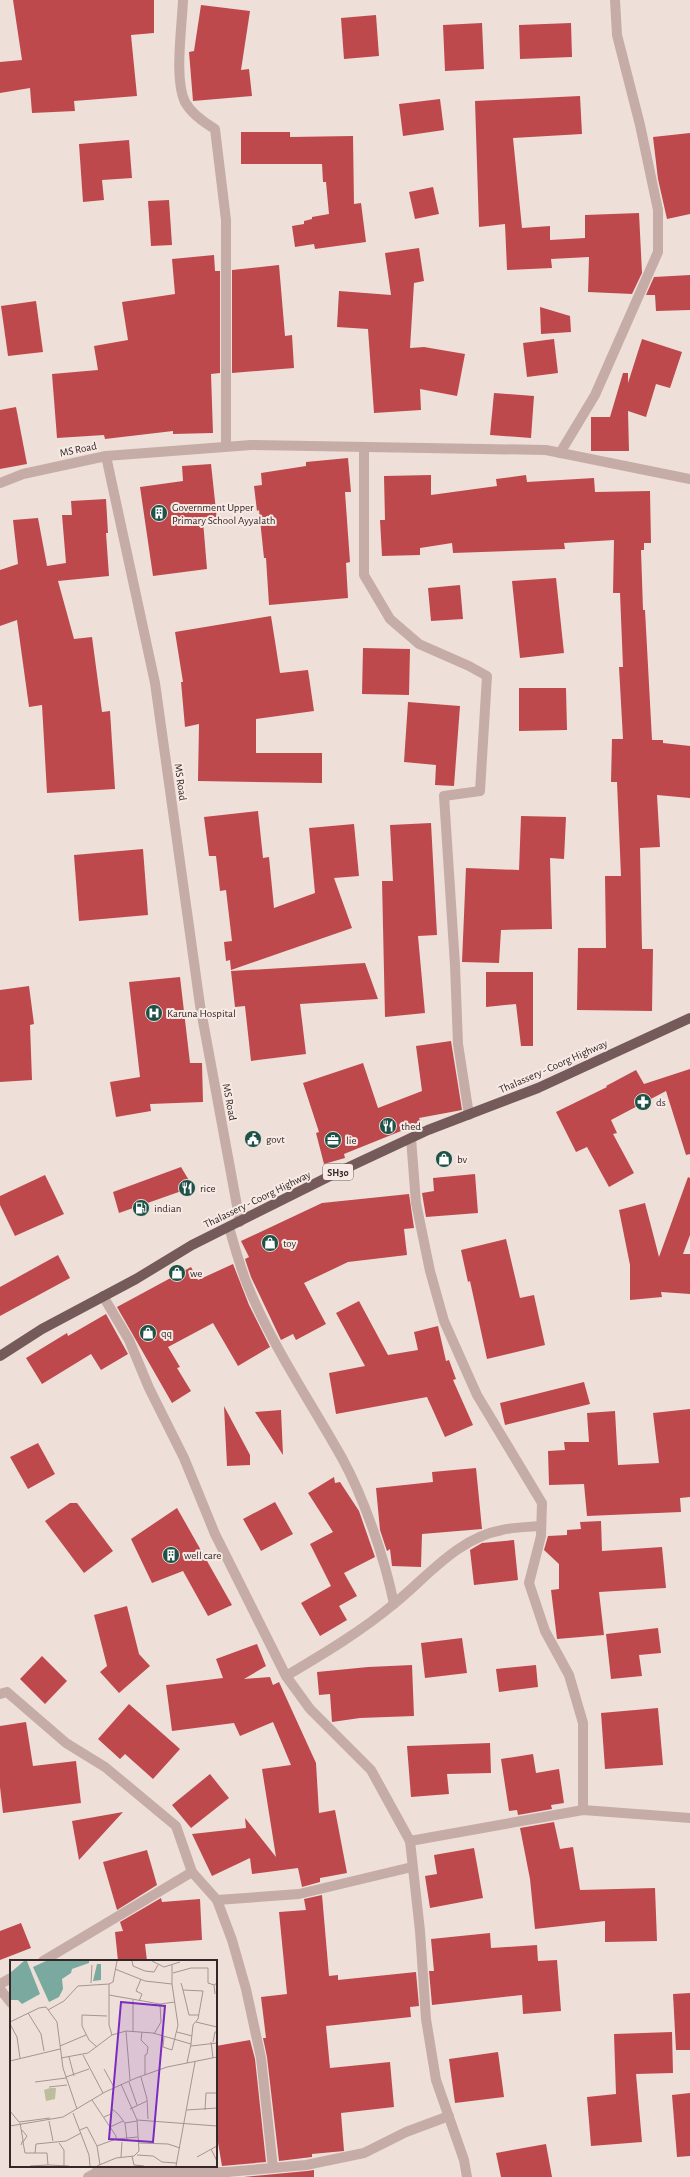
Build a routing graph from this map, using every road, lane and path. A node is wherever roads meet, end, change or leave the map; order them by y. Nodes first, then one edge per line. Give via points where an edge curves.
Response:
1 (183, 0) edge
2 (615, 0) edge
3 (226, 446) junction
4 (364, 447) junction
5 (560, 453) junction
6 (106, 456) junction
7 (690, 479) edge
8 (0, 483) edge
9 (690, 1018) edge
10 (469, 1114) junction
11 (411, 1138) junction
12 (240, 1222) junction
13 (229, 1227) junction
14 (103, 1296) junction
15 (0, 1356) edge
16 (541, 1526) junction
17 (394, 1604) junction
18 (286, 1676) junction
19 (0, 1694) edge
20 (583, 1810) junction
21 (690, 1818) edge
22 (410, 1841) junction
23 (412, 1865) junction
24 (192, 1872) junction
25 (217, 1900) junction
26 (45, 1960) edge
27 (10, 1979) edge
28 (0, 1984) edge
29 (0, 1989) edge
30 (10, 2002) edge
31 (449, 2116) junction
32 (273, 2168) junction
33 (94, 2172) edge
34 (467, 2177) edge

1 - 3 street via 179,81 186,103 204,122 215,129 226,220
2 - 5 street via 617,35 658,210 658,252 595,395
3 - 4 street
3 - 6 street
4 - 5 street via 546,450
4 - 10 street via 364,576 390,619 419,644 487,676 480,791 444,796 458,1044
5 - 7 street
6 - 8 street, MS Road via 23,474
6 - 12 street, MS Road via 155,683 200,1005
9 - 10 main road, Thalassery - Coorg Highway / SH30 via 538,1088
10 - 11 main road, Thalassery - Coorg Highway / SH30
11 - 12 main road, Thalassery - Coorg Highway / SH30
11 - 16 street via 416,1203 430,1271 444,1321 477,1395 542,1503
12 - 13 main road, Thalassery - Coorg Highway / SH30
13 - 14 main road, Thalassery - Coorg Highway / SH30
13 - 17 street via 245,1280 304,1396 342,1459 364,1505
14 - 15 main road, Thalassery - Coorg Highway / SH30 via 42,1329
14 - 18 street via 129,1340 216,1534
16 - 17 street via 501,1530 466,1543 434,1567
16 - 20 street via 541,1536 529,1583 545,1631 569,1675 582,1723
17 - 18 street via 324,1654
18 - 22 street via 310,1709 371,1770
19 - 24 street via 7,1692 66,1743 105,1767 176,1826
20 - 21 street
20 - 22 street
22 - 23 street
23 - 25 street via 299,1894
23 - 31 street via 426,2019 436,2080
24 - 25 street
24 - 26 street
25 - 32 street via 246,1989 261,2058
27 - 28 street
29 - 30 street
31 - 32 street via 406,2132 364,2153 306,2165
31 - 34 street
32 - 33 street via 227,2172

